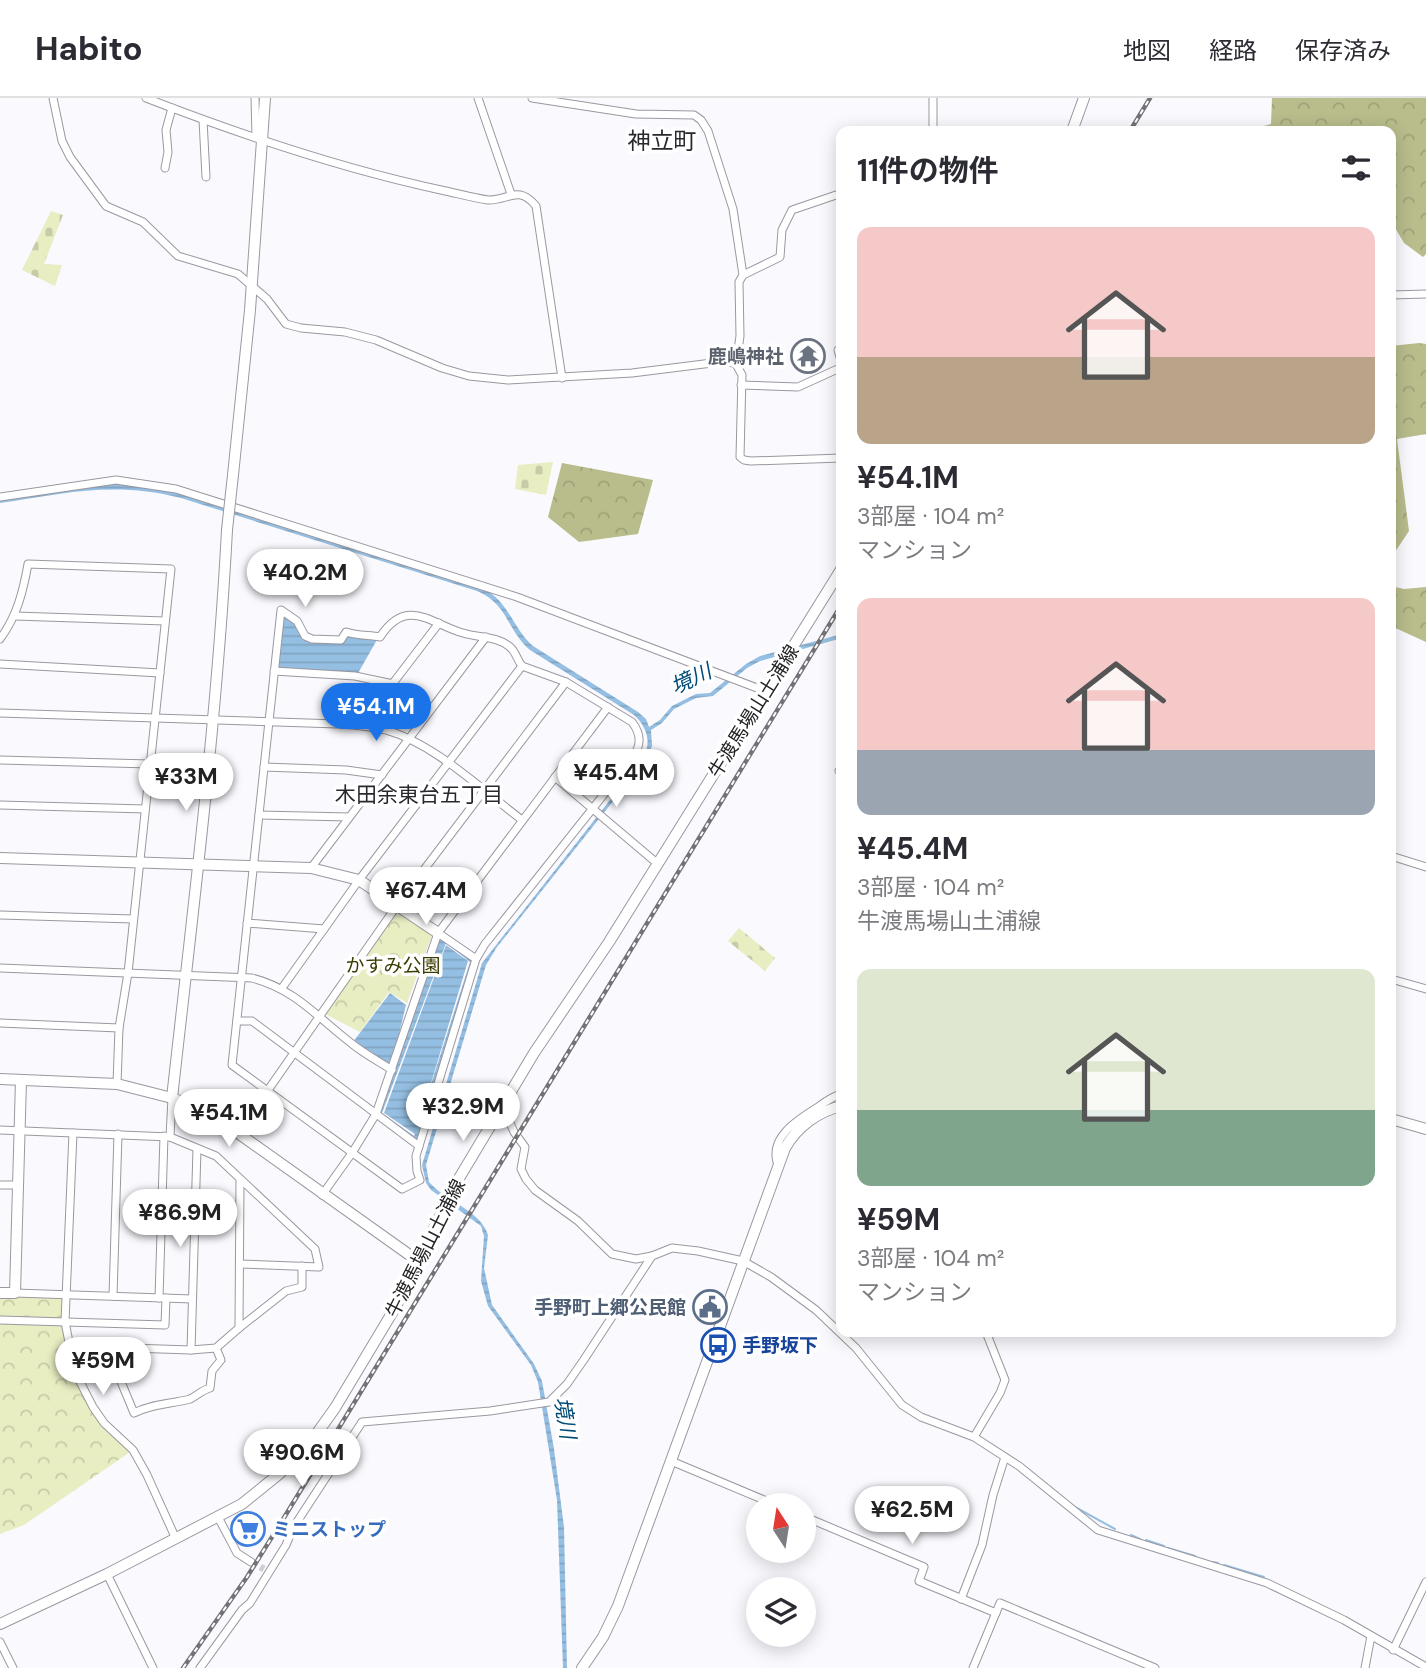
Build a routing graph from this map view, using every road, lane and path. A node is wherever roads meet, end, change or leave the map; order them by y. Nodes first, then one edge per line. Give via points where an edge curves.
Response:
1 (53, 98) edge
2 (146, 98) edge
3 (255, 98) edge
4 (265, 98) edge
5 (478, 98) edge
6 (532, 98) edge
7 (933, 98) edge
8 (1084, 98) edge
9 (172, 108) junction
10 (203, 120) junction
11 (933, 126) edge
12 (1074, 126) edge
13 (259, 138) junction
14 (165, 168) dead end
15 (206, 177) dead end
16 (510, 194) junction
17 (836, 194) edge
18 (743, 275) junction
19 (252, 285) junction
20 (1426, 294) edge
21 (1396, 295) edge
22 (736, 364) junction
23 (836, 368) edge
24 (562, 378) junction
25 (741, 385) junction
26 (836, 458) edge
27 (0, 497) edge
28 (836, 578) edge
29 (15, 616) junction
30 (165, 621) junction
31 (439, 623) junction
32 (486, 637) junction
33 (0, 639) edge
34 (0, 664) edge
35 (522, 666) junction
36 (274, 671) junction
37 (160, 673) junction
38 (566, 682) junction
39 (393, 684) junction
40 (765, 691) junction
41 (608, 707) junction
42 (0, 713) edge
43 (155, 718) junction
44 (213, 719) junction
45 (269, 722) junction
46 (361, 725) junction
47 (409, 739) junction
48 (0, 760) edge
49 (448, 763) junction
50 (150, 764) junction
51 (264, 768) junction
52 (382, 775) junction
53 (555, 777) junction
54 (484, 791) junction
55 (0, 805) edge
56 (593, 808) junction
57 (145, 809) junction
58 (259, 815) junction
59 (349, 817) junction
60 (522, 820) junction
61 (0, 858) edge
62 (1396, 858) edge
63 (140, 863) junction
64 (197, 864) junction
65 (658, 864) junction
66 (253, 866) junction
67 (1426, 867) edge
68 (311, 868) junction
69 (359, 880) junction
70 (398, 904) junction
71 (0, 915) edge
72 (134, 919) junction
73 (247, 923) junction
74 (324, 929) junction
75 (438, 933) junction
76 (476, 960) junction
77 (0, 968) edge
78 (128, 973) junction
79 (186, 974) junction
80 (241, 976) junction
81 (1396, 980) edge
82 (282, 988) junction
83 (1426, 989) edge
84 (320, 1015) junction
85 (237, 1021) junction
86 (0, 1023) edge
87 (120, 1028) junction
88 (293, 1052) junction
89 (392, 1070) junction
90 (0, 1079) edge
91 (21, 1080) junction
92 (117, 1084) junction
93 (266, 1090) junction
94 (836, 1096) edge
95 (172, 1098) junction
96 (503, 1107) junction
97 (836, 1107) edge
98 (376, 1114) junction
99 (1396, 1120) edge
100 (1426, 1129) edge
101 (0, 1130) edge
102 (20, 1131) junction
103 (73, 1133) junction
104 (238, 1133) junction
105 (118, 1134) junction
106 (167, 1137) junction
107 (419, 1146) junction
108 (197, 1149) junction
109 (352, 1153) junction
110 (778, 1165) junction
111 (240, 1180) junction
112 (0, 1185) edge
113 (18, 1185) junction
114 (322, 1195) junction
115 (652, 1256) junction
116 (418, 1261) junction
117 (743, 1261) junction
118 (240, 1264) junction
119 (302, 1266) junction
120 (0, 1293) edge
121 (15, 1293) junction
122 (67, 1295) junction
123 (113, 1296) junction
124 (163, 1298) junction
125 (192, 1299) junction
126 (0, 1320) edge
127 (65, 1322) junction
128 (239, 1328) junction
129 (836, 1328) edge
130 (845, 1337) edge
131 (988, 1337) edge
132 (69, 1346) junction
133 (107, 1348) junction
134 (216, 1348) junction
135 (191, 1350) junction
136 (974, 1437) junction
137 (1005, 1457) junction
138 (671, 1461) junction
139 (747, 1493) edge
140 (218, 1517) junction
141 (816, 1522) edge
142 (176, 1539) junction
143 (251, 1562) tunnel mouth
144 (107, 1574) junction
145 (1426, 1581) edge
146 (961, 1599) junction
147 (996, 1613) junction
148 (0, 1624) edge
149 (1371, 1636) junction
150 (0, 1642) edge
151 (1393, 1650) junction
152 (1426, 1667) edge
153 (13, 1668) edge
154 (153, 1668) edge
155 (200, 1668) edge
156 (582, 1668) edge
157 (973, 1668) edge
158 (1155, 1668) edge
159 (1365, 1668) edge

1 - 19 street via 62,141 106,206 144,222 178,256 238,274
2 - 9 street
3 - 13 street
4 - 13 street
5 - 16 street
6 - 18 street via 626,113 694,115 701,120 733,209
7 - 11 street
8 - 12 street
9 - 10 street
9 - 14 street
10 - 13 street
10 - 15 street
13 - 16 street via 413,184 491,200
13 - 19 street
16 - 24 street via 525,196 536,206
17 - 18 street via 792,210 782,230 780,257
18 - 22 street
19 - 24 street via 286,324 376,340 469,376
19 - 44 street, bridge
20 - 21 street
22 - 24 street via 728,361
22 - 25 street via 742,374
23 - 25 street via 798,387
25 - 26 street via 740,457
27 - 40 street via 116,480 176,489 517,597
28 - 40 street, 牛渡馬場山土浦線
29 - 30 street
29 - 30 street via 27,564 171,569
29 - 33 street
30 - 37 street
31 - 32 street
31 - 36 street via 410,616 388,625 380,636 346,632 341,640 312,639 281,610
31 - 39 street
32 - 35 street via 511,648
32 - 47 street
34 - 37 street
35 - 38 street
35 - 49 street
36 - 39 street via 355,676
36 - 45 street
37 - 43 street
38 - 41 street
38 - 54 street
39 - 46 street
40 - 65 street, 牛渡馬場山土浦線
41 - 53 street
41 - 56 street via 632,722 640,746
42 - 43 street
43 - 44 street
43 - 50 street
44 - 45 street
44 - 64 street
45 - 46 street
45 - 51 street
46 - 47 street
47 - 49 street
47 - 52 street
48 - 50 street
49 - 54 street
49 - 69 street
50 - 57 street
51 - 52 street
51 - 58 street
52 - 59 street
53 - 56 street
53 - 60 street
54 - 60 street
54 - 70 street
55 - 57 street
56 - 65 street
56 - 76 street
57 - 63 street
58 - 59 street
58 - 66 street
59 - 68 street
60 - 75 street
61 - 63 street
62 - 67 street
63 - 64 street
63 - 72 street
64 - 66 street
64 - 79 street
65 - 96 street, 牛渡馬場山土浦線
66 - 68 street
66 - 73 street
68 - 69 street
69 - 70 street
69 - 74 street
70 - 75 street
70 - 84 street
71 - 72 street
72 - 78 street
73 - 74 street
73 - 80 street
74 - 82 street
75 - 76 street
75 - 89 street
76 - 107 street
77 - 78 street
78 - 79 street
78 - 87 street
79 - 80 street
79 - 95 street
80 - 82 street
80 - 85 street
81 - 83 street
82 - 84 street
84 - 88 street
84 - 89 street via 351,1044
85 - 88 street via 252,1021
85 - 93 street via 232,1065
86 - 87 street
87 - 92 street
88 - 93 street
88 - 98 street
89 - 98 street
90 - 91 street
91 - 92 street
91 - 102 street
92 - 95 street
93 - 104 street
93 - 109 street
94 - 110 street via 786,1130 775,1156
95 - 104 street
95 - 106 street
96 - 115 street via 525,1147 521,1169 535,1190 578,1220 612,1254 636,1259
96 - 116 street, 牛渡馬場山土浦線 via 458,1180
97 - 110 street via 792,1136
98 - 107 street
98 - 109 street
99 - 100 street
101 - 102 street
102 - 103 street
102 - 113 street
103 - 105 street
103 - 122 street
104 - 114 street
105 - 106 street
105 - 123 street
106 - 108 street
106 - 124 street
107 - 109 street via 420,1180 402,1189
108 - 111 street via 216,1156
108 - 125 street
109 - 114 street
110 - 117 street
111 - 118 street
111 - 119 street via 316,1249 319,1267
112 - 113 street
113 - 121 street
114 - 116 street
115 - 117 street via 672,1248
115 - 155 street via 578,1368 549,1402 362,1422 250,1603
116 - 140 street, 牛渡馬場山土浦線 via 376,1342 315,1436 264,1488
117 - 129 street via 772,1277
117 - 138 street
118 - 119 street
118 - 128 street
119 - 128 street via 302,1287 286,1291
120 - 121 street
121 - 122 street
122 - 123 street
122 - 127 street
123 - 124 street
124 - 125 street
124 - 127 street via 165,1325
125 - 135 street
126 - 127 street
127 - 132 street
128 - 134 street
130 - 136 street via 902,1405
131 - 136 street via 1005,1380
132 - 133 street
132 - 142 street via 75,1372 93,1407 132,1450
133 - 134 street via 134,1413 147,1405 194,1397 210,1388 212,1371 221,1360
133 - 135 street
134 - 135 street
136 - 137 street
137 - 146 street via 982,1545
137 - 149 street via 1098,1530 1268,1583
138 - 139 street
138 - 156 street via 618,1606
140 - 142 street, 牛渡馬場山土浦線
140 - 143 street via 237,1553
141 - 146 street via 924,1567 919,1581
142 - 144 street, 牛渡馬場山土浦線
144 - 148 street, 牛渡馬場山土浦線
144 - 154 street
145 - 151 street
146 - 147 street
147 - 157 street
147 - 158 street via 1000,1603
149 - 151 street
149 - 159 street
150 - 153 street
151 - 152 street

